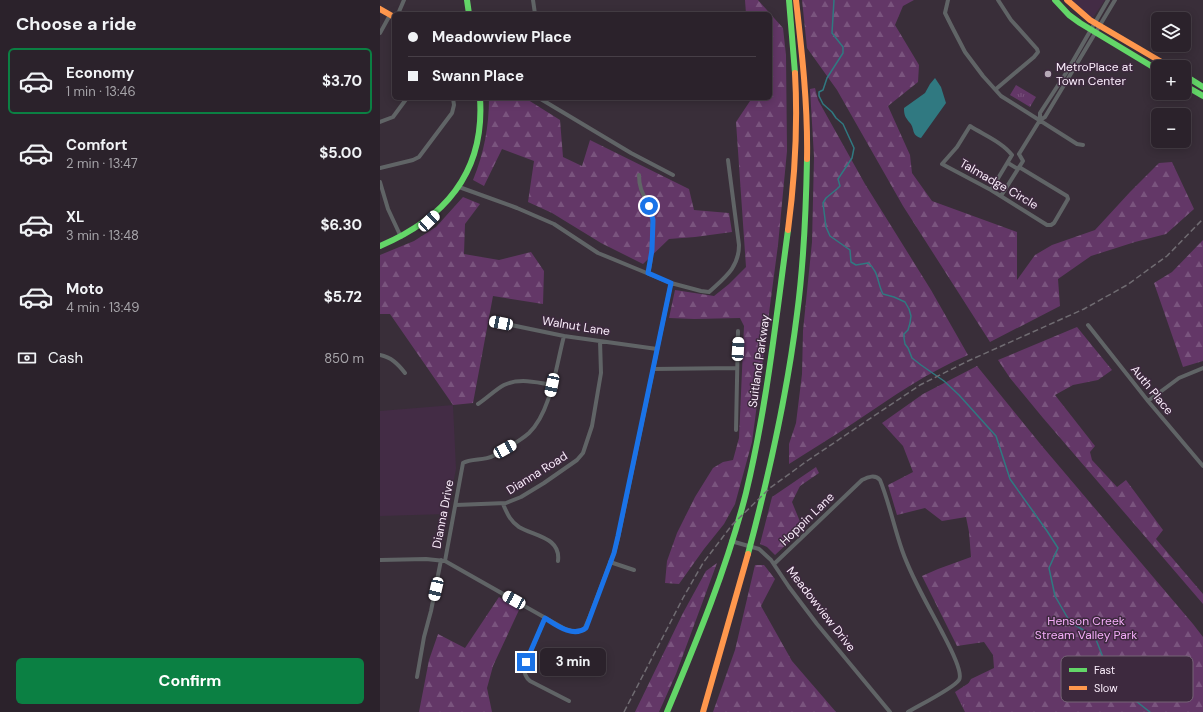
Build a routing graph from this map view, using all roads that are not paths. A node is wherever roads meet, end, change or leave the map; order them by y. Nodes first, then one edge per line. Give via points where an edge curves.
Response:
1 (404, 0) edge
2 (467, 0) edge
3 (533, 0) edge
4 (789, 0) edge
5 (796, 0) edge
6 (948, 0) edge
7 (998, 0) edge
8 (1055, 0) edge
9 (1067, 0) edge
10 (1108, 0) edge
11 (1115, 0) edge
12 (380, 9) edge
13 (399, 12) edge
14 (468, 12) edge
15 (535, 12) edge
16 (392, 16) edge
17 (1097, 24) junction
18 (1091, 31) junction
19 (380, 33) edge
20 (1158, 60) edge
21 (1151, 66) edge
22 (1191, 79) edge
23 (1058, 85) junction
24 (1063, 87) junction
25 (1203, 87) edge
26 (996, 89) junction
27 (1191, 89) edge
28 (1203, 96) edge
29 (406, 100) edge
30 (453, 100) edge
31 (480, 100) edge
32 (542, 100) edge
33 (1040, 120) junction
34 (380, 122) edge
35 (1082, 145) dead end
36 (1019, 154) junction
37 (1012, 155) junction
38 (728, 160) dead end
39 (1008, 163) junction
40 (380, 168) edge
41 (1018, 168) junction
42 (639, 175) dead end
43 (673, 175) dead end
44 (380, 182) edge
45 (459, 187) junction
46 (992, 190) junction
47 (1001, 196) junction
48 (401, 237) junction
49 (380, 246) edge
50 (648, 273) junction
51 (671, 283) junction
52 (492, 321) dead end
53 (1088, 325) dead end
54 (738, 331) dead end
55 (564, 336) junction
56 (600, 341) junction
57 (657, 349) junction
58 (380, 355) edge
59 (737, 368) junction
60 (1203, 368) edge
61 (653, 370) junction
62 (405, 373) dead end
63 (552, 385) junction
64 (1148, 400) junction
65 (478, 404) dead end
66 (736, 430) dead end
67 (1203, 466) edge
68 (503, 504) junction
69 (456, 505) junction
70 (731, 541) junction
71 (750, 547) junction
72 (380, 560) edge
73 (443, 560) junction
74 (558, 561) dead end
75 (610, 562) junction
76 (774, 564) junction
77 (634, 570) dead end
78 (545, 618) junction
79 (417, 677) dead end
80 (569, 701) dead end
81 (667, 712) edge
82 (703, 712) edge
83 (890, 712) edge
84 (908, 712) edge

1 - 13 street
2 - 14 main road
3 - 15 street
4 - 70 main road, Suitland Parkway via 796,104 791,213 759,432 748,486
5 - 71 main road via 807,129 804,252 785,394
6 - 26 street via 945,13 965,52
7 - 26 street via 1038,52
8 - 18 main road via 1069,15
9 - 17 main road
10 - 17 street
11 - 17 street
12 - 16 main road
16 - 19 street
17 - 18 street
17 - 20 main road
18 - 21 main road
18 - 23 street
18 - 24 street
22 - 25 main road
23 - 24 street
23 - 33 street via 1040,113
24 - 33 street via 1045,117
26 - 33 street via 1001,96
27 - 28 main road
29 - 34 street via 393,117
30 - 40 street via 452,113 419,157
31 - 45 main road via 479,138 473,158
32 - 43 street
33 - 35 street
33 - 36 street
36 - 37 street
36 - 41 street via 1022,161
37 - 39 street
37 - 46 street, Talmadge Circle via 1000,144 970,126 942,164
38 - 51 street via 739,245 734,267 709,292
39 - 41 street
39 - 46 street
41 - 47 street
41 - 47 street, Talmadge Circle via 1067,196 1068,199 1054,223 1047,224
42 - 50 street via 642,194 653,220
44 - 48 street via 388,209
45 - 48 main road via 445,206 429,221
45 - 50 street via 554,224 598,252
46 - 47 street, Talmadge Circle
48 - 49 main road
50 - 51 street
51 - 57 street
52 - 55 street, Walnut Lane
53 - 64 street, Auth Place
54 - 59 street
55 - 56 street, Walnut Lane
55 - 63 street
56 - 57 street, Walnut Lane
56 - 68 street, Dianna Road via 601,374 592,426 583,453 544,483
57 - 61 street
58 - 62 street via 388,357
59 - 61 street
59 - 66 street
60 - 64 street via 1180,378
61 - 75 street via 625,505
63 - 65 street via 509,383
63 - 69 street, Dianna Drive via 542,416 530,432 488,458 464,462
64 - 67 street, Auth Place
68 - 69 street, Dianna Road
68 - 74 street via 510,519 519,527 555,546 559,553
69 - 73 street, Dianna Drive
70 - 71 street, Meadowview Drive
70 - 81 main road, Suitland Parkway via 697,638
71 - 76 street, Meadowview Drive via 762,551
71 - 82 main road
72 - 73 street
73 - 78 street
73 - 79 street, Dianna Drive
75 - 77 street
75 - 78 street via 584,630 570,631
76 - 83 street, Meadowview Drive via 817,624
76 - 84 street, Hoppin Lane via 854,487 866,478 876,476 880,480 912,577 948,644 960,675 959,680 952,686
78 - 80 street via 524,667 524,674 530,681

